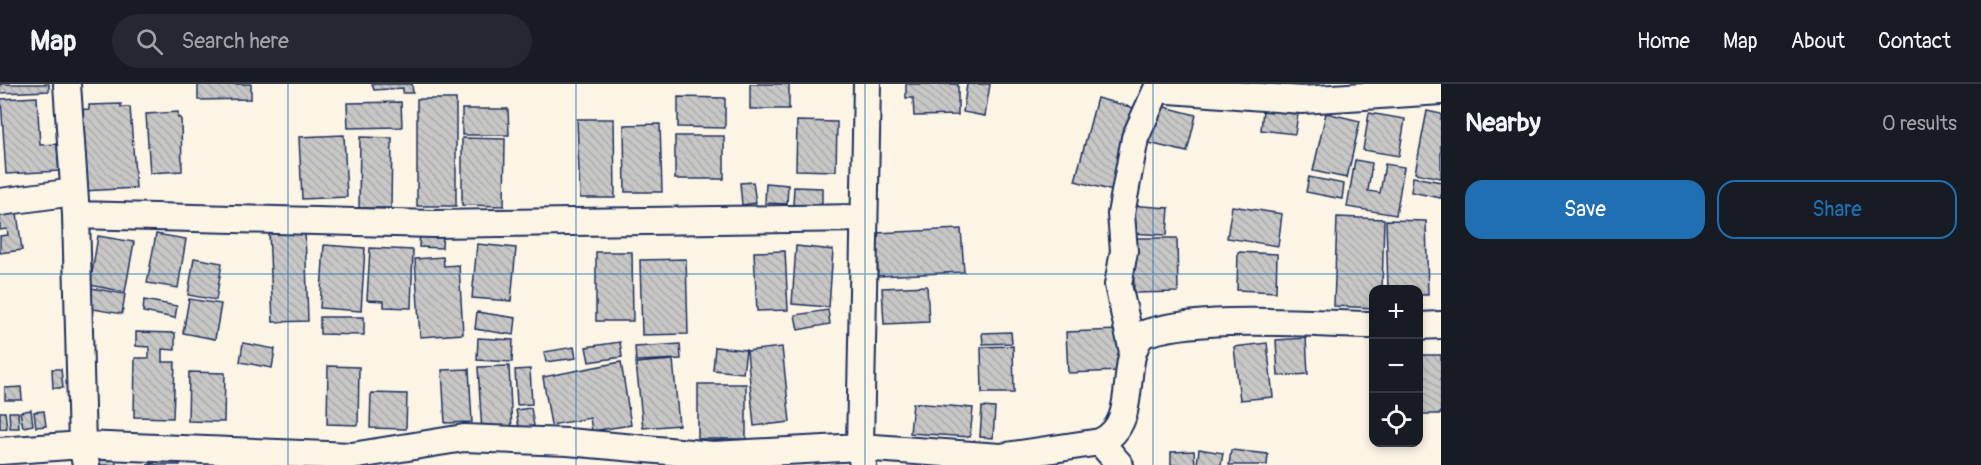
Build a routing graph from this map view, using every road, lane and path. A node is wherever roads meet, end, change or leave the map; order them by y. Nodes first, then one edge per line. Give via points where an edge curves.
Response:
1 (67, 84) edge
2 (867, 84) edge
3 (1244, 90) edge
4 (1441, 91) edge
5 (0, 202) edge
6 (75, 204) junction
7 (862, 218) junction
8 (1369, 325) edge
9 (1441, 325) edge
10 (1423, 326) edge
11 (1133, 352) junction
12 (1100, 442) junction
13 (0, 451) edge
14 (84, 455) edge
15 (861, 456) edge
16 (1120, 465) edge

1 - 6 street
2 - 7 street
3 - 4 street via 1302,100
3 - 11 street via 1157,89 1135,138 1121,214 1124,251 1118,285
5 - 6 street
6 - 7 street via 434,224
6 - 14 street
7 - 15 street
8 - 11 street via 1228,323 1159,328 1141,334
9 - 10 street
11 - 12 street via 1122,421 1112,437
12 - 15 street via 1000,457
12 - 16 street
13 - 14 street
14 - 15 street via 352,456 464,438 568,442 713,455

